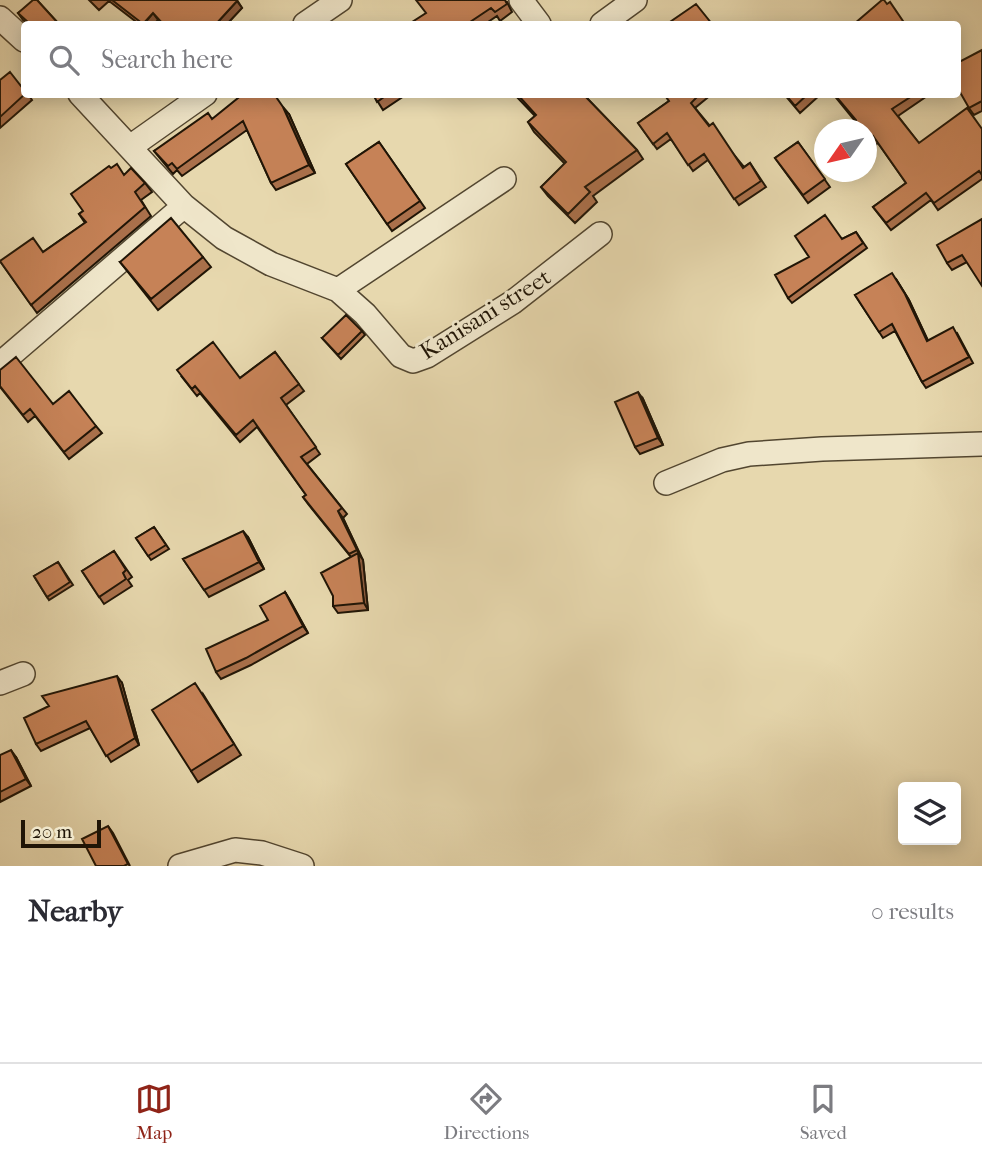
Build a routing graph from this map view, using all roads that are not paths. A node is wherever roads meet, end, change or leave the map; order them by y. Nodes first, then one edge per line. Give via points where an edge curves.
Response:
1 (340, 0) edge
2 (521, 0) edge
3 (635, 0) edge
4 (0, 18) edge
5 (308, 21) edge
6 (537, 21) edge
7 (606, 21) edge
8 (21, 37) edge
9 (84, 98) edge
10 (199, 98) edge
11 (130, 147) junction
12 (504, 179) dead end
13 (184, 206) junction
14 (600, 234) dead end
15 (338, 290) junction
16 (0, 364) edge
17 (982, 444) edge
18 (666, 483) dead end
19 (23, 674) dead end
20 (0, 683) edge
21 (180, 866) edge
22 (302, 866) edge

1 - 5 street
2 - 6 street
3 - 7 street
4 - 8 street
9 - 11 street, Kanisani street
10 - 11 street
11 - 13 street, Kanisani street
12 - 15 street
13 - 15 street, Kanisani street via 224,238 271,264
13 - 16 street
14 - 15 street, Kanisani street via 513,302 412,361 401,356
17 - 18 street via 749,454
19 - 20 street
21 - 22 street via 235,850

